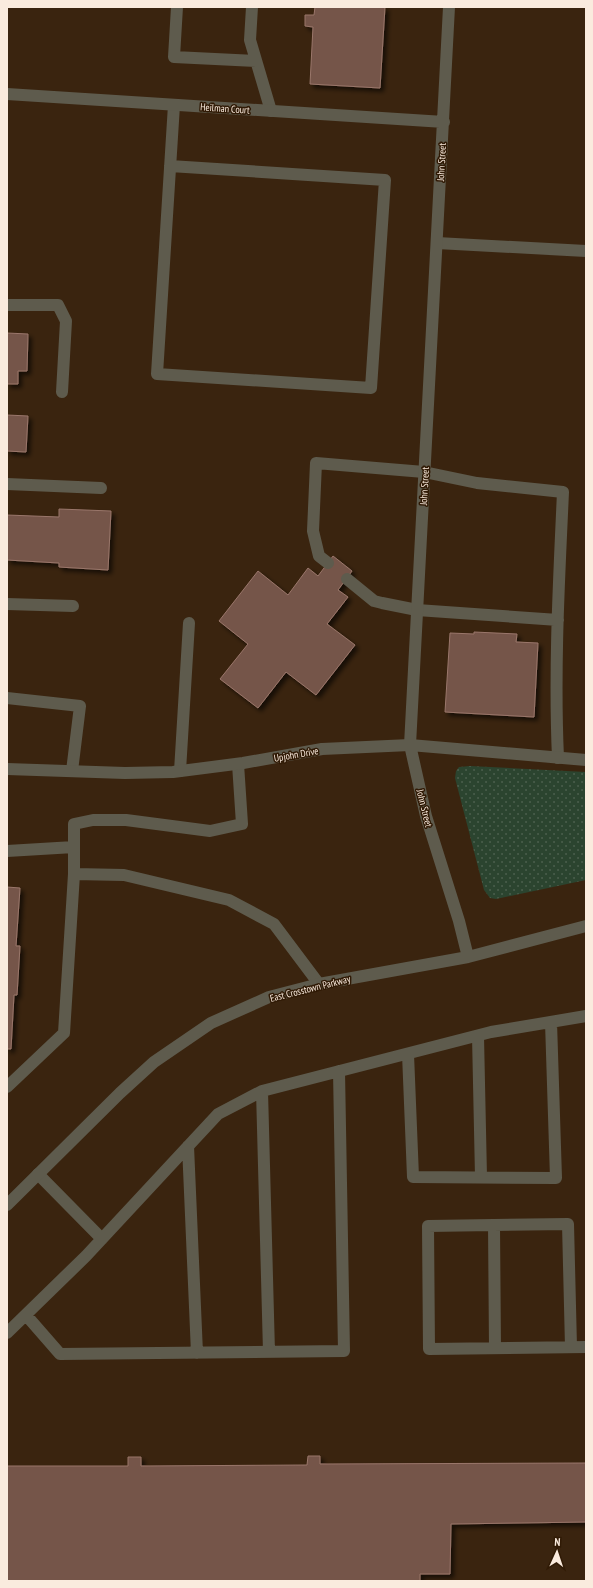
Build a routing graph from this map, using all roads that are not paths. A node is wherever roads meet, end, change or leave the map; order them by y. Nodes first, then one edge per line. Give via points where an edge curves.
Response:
1 (177, 7) edge
2 (252, 7) edge
3 (449, 7) edge
4 (256, 62) junction
5 (7, 94) edge
6 (174, 105) junction
7 (271, 111) junction
8 (444, 122) junction
9 (170, 166) junction
10 (437, 243) junction
11 (586, 251) edge
12 (7, 305) edge
13 (62, 392) dead end
14 (424, 472) junction
15 (7, 484) edge
16 (101, 488) dead end
17 (328, 563) dead end
18 (347, 579) dead end
19 (7, 604) edge
20 (73, 606) dead end
21 (417, 610) junction
22 (558, 620) junction
23 (189, 623) dead end
24 (7, 698) edge
25 (410, 745) junction
26 (558, 758) junction
27 (586, 760) edge
28 (238, 764) junction
29 (7, 769) edge
30 (72, 771) junction
31 (180, 771) junction
32 (74, 847) junction
33 (7, 851) edge
34 (74, 874) junction
35 (586, 926) edge
36 (468, 957) junction
37 (319, 984) junction
38 (586, 1016) edge
39 (551, 1022) junction
40 (478, 1036) junction
41 (408, 1054) junction
42 (338, 1071) junction
43 (7, 1087) edge
44 (262, 1091) junction
45 (188, 1146) junction
46 (38, 1174) junction
47 (481, 1177) junction
48 (7, 1205) edge
49 (494, 1225) junction
50 (102, 1239) junction
51 (26, 1315) junction
52 (7, 1333) edge
53 (571, 1347) junction
54 (586, 1347) edge
55 (496, 1348) junction
56 (269, 1352) junction
57 (197, 1353) junction

1 - 4 street via 174,57
2 - 4 street via 250,40
3 - 8 street, John Street
4 - 7 street
5 - 6 street, Heilman Court
6 - 7 street, Heilman Court
6 - 9 street
7 - 8 street, Heilman Court
8 - 10 street, John Street
9 - 9 street via 157,374 371,388 385,180
10 - 11 street
10 - 14 street, John Street
12 - 13 street via 58,304 66,321
14 - 17 street via 316,463 313,531 319,556
14 - 21 street, John Street
14 - 22 street via 477,483 563,492
15 - 16 street
18 - 21 street via 374,601
19 - 20 street
21 - 22 street
21 - 25 street, John Street
22 - 26 street
23 - 31 street
24 - 30 street via 80,706
25 - 26 street, Upjohn Drive
25 - 28 street, Upjohn Drive via 322,749
25 - 36 street, John Street via 426,816
26 - 27 street, Upjohn Drive
28 - 31 street, Upjohn Drive
28 - 32 street via 242,824 210,832 126,820 93,820 74,824
29 - 30 street, Upjohn Drive
30 - 31 street, Upjohn Drive
32 - 33 street
32 - 34 street
34 - 37 street via 124,875 229,900 274,924
34 - 43 street via 64,1033
35 - 36 street, East Crosstown Parkway
36 - 37 street, East Crosstown Parkway
37 - 46 street, East Crosstown Parkway via 269,997 211,1023 154,1062
38 - 39 street
39 - 40 street
39 - 47 street via 556,1178
40 - 41 street
40 - 47 street
41 - 42 street
41 - 47 street via 413,1177
42 - 44 street
42 - 56 street via 344,1351
44 - 45 street via 218,1114
44 - 56 street
45 - 50 street
45 - 57 street
46 - 48 street, East Crosstown Parkway
46 - 50 street
49 - 53 street via 568,1224
49 - 55 street
49 - 55 street via 428,1226 429,1349
50 - 51 street
51 - 52 street
51 - 57 street via 60,1354
53 - 54 street
53 - 55 street
56 - 57 street

